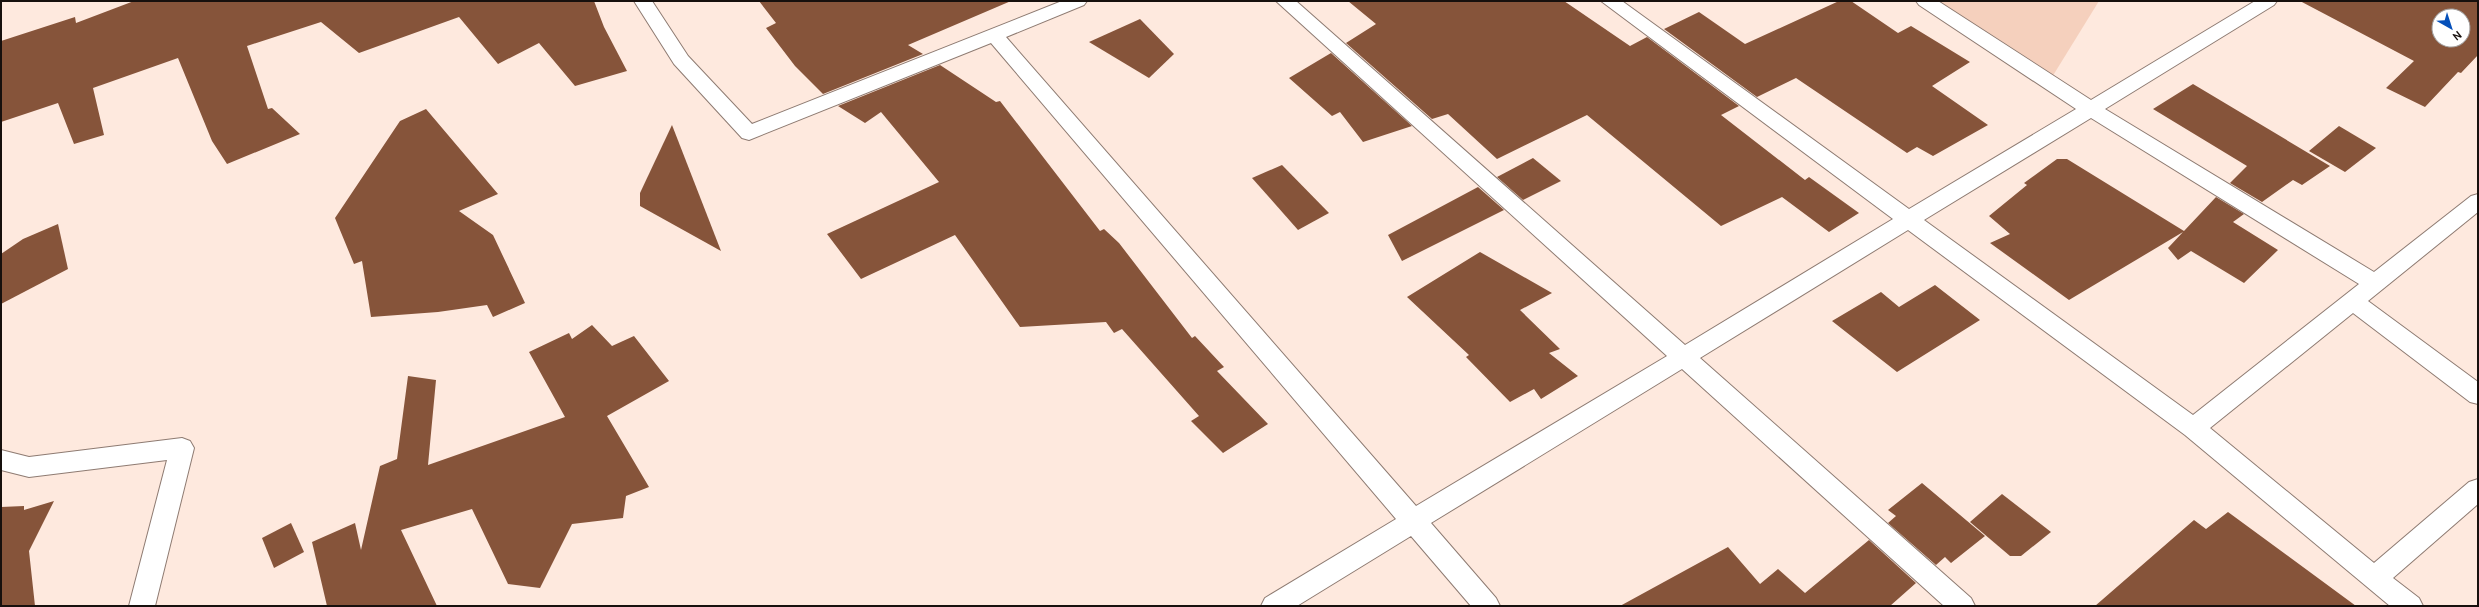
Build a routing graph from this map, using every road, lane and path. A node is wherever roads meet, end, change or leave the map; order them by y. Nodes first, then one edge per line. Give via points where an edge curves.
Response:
1 (643, 1) edge
2 (1078, 1) edge
3 (1285, 1) edge
4 (1610, 1) edge
5 (1926, 1) edge
6 (2268, 1) edge
7 (994, 35) junction
8 (2090, 109) junction
9 (2478, 201) edge
10 (1909, 220) junction
11 (2374, 283) junction
12 (2352, 301) junction
13 (1683, 357) junction
14 (2478, 395) edge
15 (2193, 428) junction
16 (1, 460) edge
17 (2478, 489) edge
18 (1414, 521) junction
19 (2374, 579) junction
20 (142, 606) edge
21 (1274, 606) edge
22 (1487, 606) edge
23 (1962, 606) edge
24 (2410, 606) edge

1 - 7 street via 681,60 749,133
2 - 7 street
3 - 13 street
4 - 10 street
5 - 8 street
6 - 8 street
7 - 18 street
8 - 10 street
8 - 11 street
9 - 11 street
10 - 13 street
10 - 15 street
11 - 12 street
12 - 14 street
12 - 15 street
13 - 18 street
13 - 23 street
15 - 19 street
16 - 20 street via 29,467 182,448
17 - 19 street
18 - 21 street
18 - 22 street
19 - 24 street

